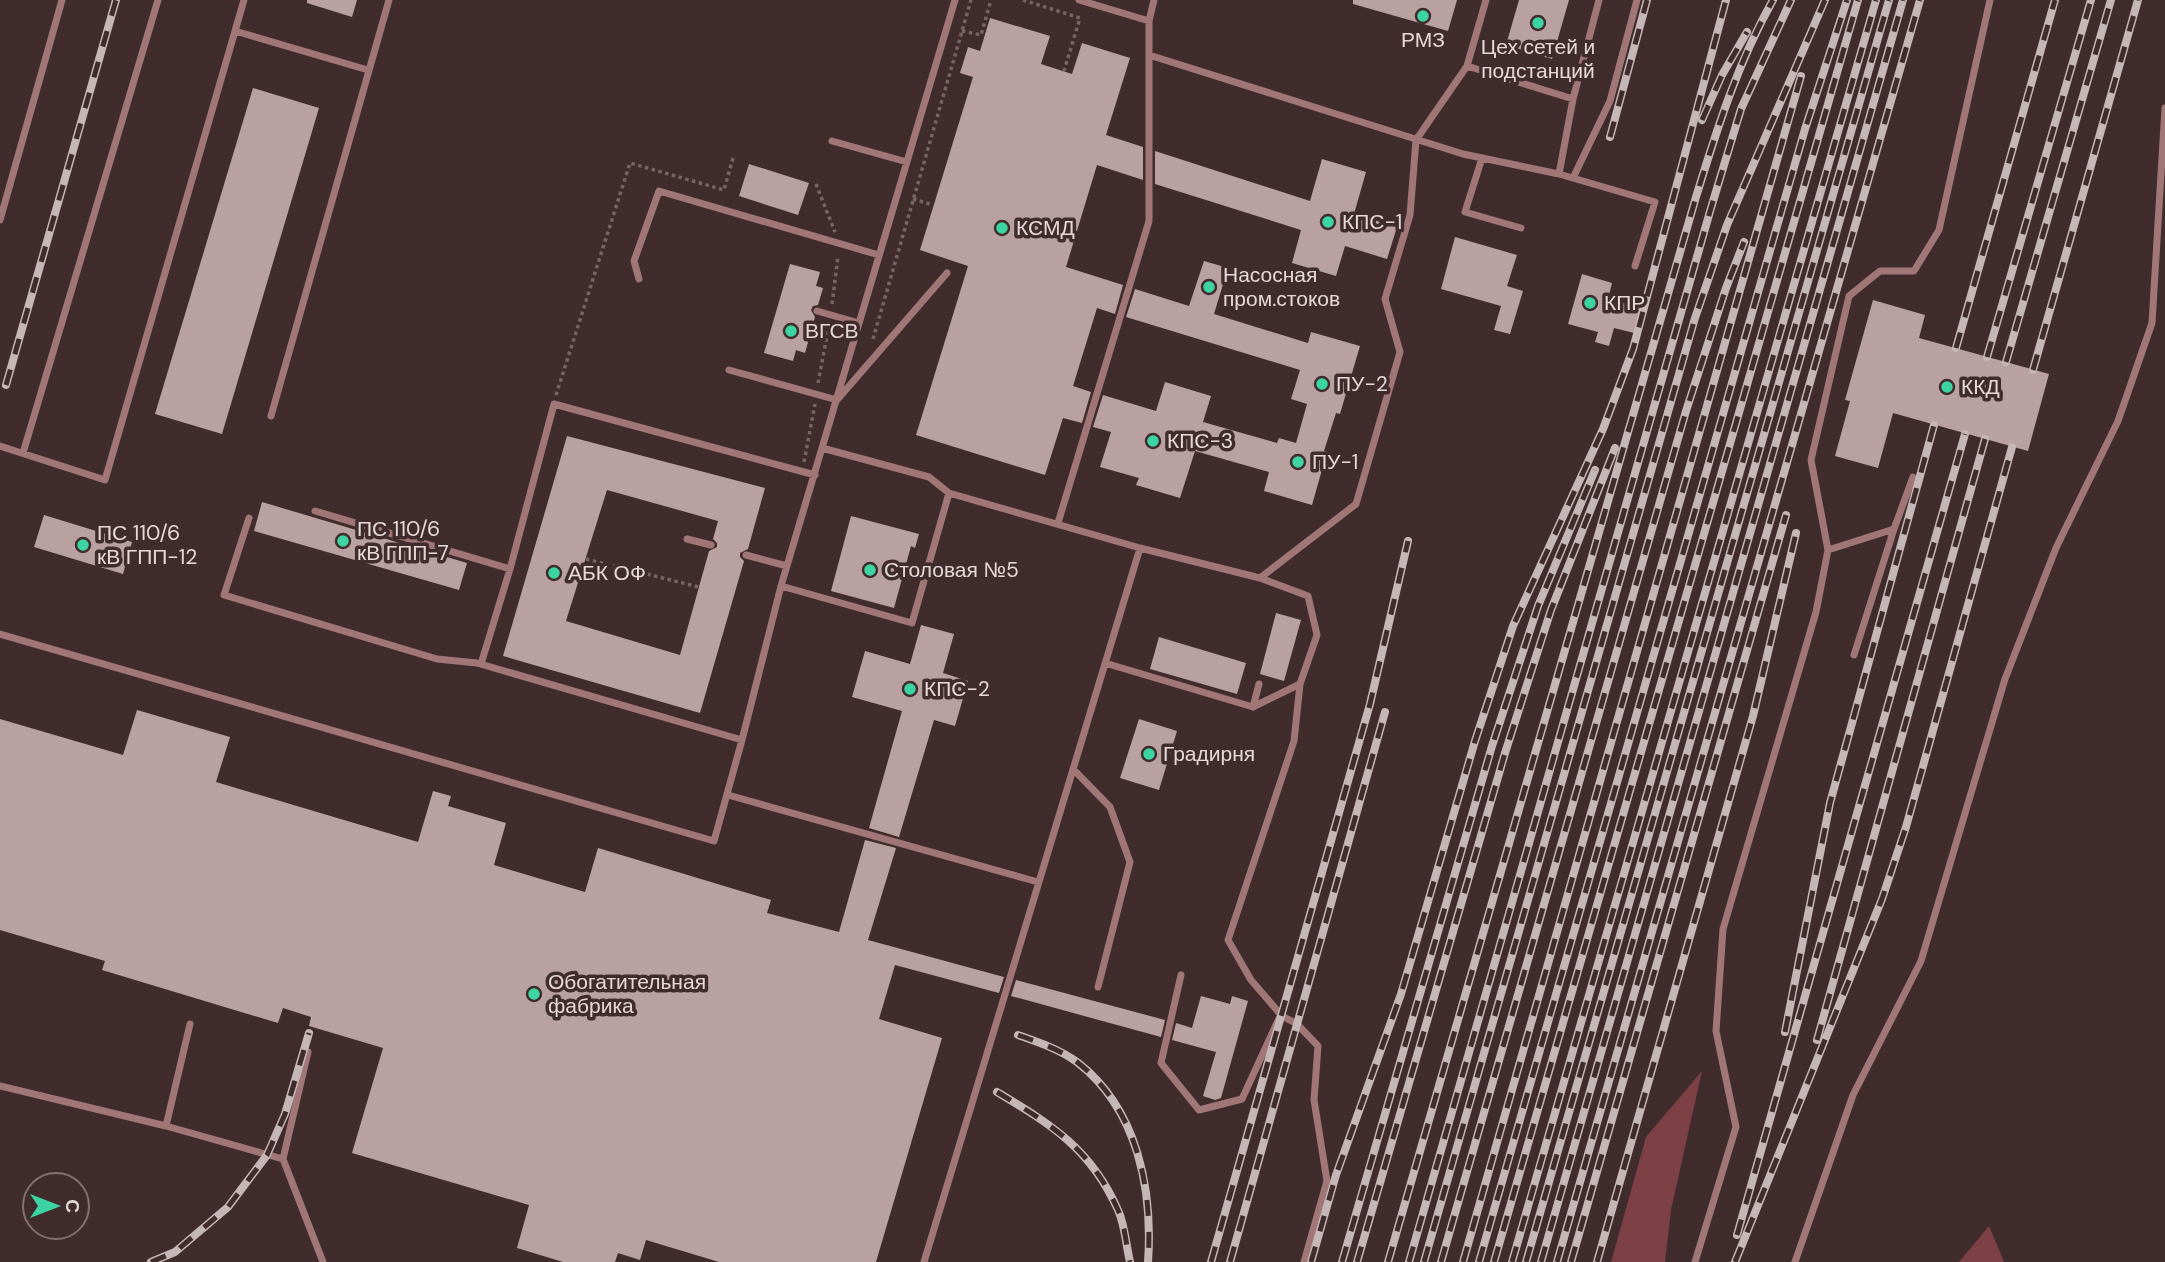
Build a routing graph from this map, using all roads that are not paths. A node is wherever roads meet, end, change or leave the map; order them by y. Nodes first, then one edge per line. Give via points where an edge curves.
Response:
1 (62, 0) edge
2 (158, 0) edge
3 (244, 0) edge
4 (389, 0) edge
5 (955, 0) edge
6 (1079, 0) edge
7 (1154, 0) edge
8 (1486, 0) edge
9 (1600, 0) edge
10 (1637, 0) edge
11 (1990, 0) edge
12 (1149, 21) junction
13 (235, 31) junction
14 (1149, 55) junction
15 (1467, 66) junction
16 (368, 71) junction
17 (1573, 99) junction
18 (2165, 108) edge
19 (1416, 140) junction
20 (832, 141) dead end
21 (1482, 159) junction
22 (907, 162) junction
23 (1559, 174) junction
24 (1573, 178) junction
25 (0, 220) edge
26 (1521, 229) dead end
27 (878, 255) junction
28 (1635, 266) dead end
29 (947, 273) dead end
30 (639, 279) dead end
31 (817, 311) dead end
32 (859, 323) junction
33 (729, 370) dead end
34 (837, 400) junction
35 (271, 416) dead end
36 (0, 446) edge
37 (822, 448) junction
38 (23, 453) junction
39 (815, 475) junction
40 (1913, 477) dead end
41 (949, 493) junction
42 (315, 511) dead end
43 (249, 518) dead end
44 (1058, 523) junction
45 (1894, 529) junction
46 (687, 539) dead end
47 (711, 545) dead end
48 (1140, 548) junction
49 (1828, 550) junction
50 (746, 555) dead end
51 (787, 566) junction
52 (510, 569) junction
53 (1260, 578) junction
54 (781, 586) junction
55 (0, 634) edge
56 (1854, 655) dead end
57 (1105, 663) junction
58 (481, 664) junction
59 (1259, 684) dead end
60 (1300, 684) junction
61 (1254, 707) junction
62 (742, 740) junction
63 (1073, 769) junction
64 (728, 795) junction
65 (1038, 882) junction
66 (1181, 975) dead end
67 (1098, 987) dead end
68 (1280, 1014) junction
69 (190, 1024) dead end
70 (308, 1052) dead end
71 (0, 1086) edge
72 (166, 1126) junction
73 (282, 1159) junction
74 (323, 1262) edge
75 (924, 1262) edge
76 (1304, 1262) edge
77 (1695, 1262) edge
78 (1794, 1262) edge

1 - 25 lane
2 - 38 lane
3 - 13 lane
4 - 16 lane
5 - 22 lane
6 - 12 lane
7 - 12 lane
8 - 15 lane
9 - 17 lane
10 - 24 lane via 1610,101
11 - 49 lane via 1939,230 1914,271 1880,271 1849,296 1811,460
12 - 14 lane
13 - 16 lane
13 - 38 lane via 105,480
14 - 19 lane
14 - 44 lane via 1149,221
15 - 17 lane
15 - 19 lane
16 - 35 lane
17 - 23 lane
18 - 78 lane via 2152,323 2118,422 2056,548 2004,679 1921,961 1853,1095
19 - 21 lane
19 - 53 lane via 1410,215 1385,299 1400,352 1356,504
20 - 22 lane
21 - 23 lane
21 - 26 lane via 1465,212
22 - 27 lane
23 - 24 lane
24 - 28 lane via 1655,202
27 - 30 lane via 659,191 634,261
27 - 32 lane
29 - 34 lane
31 - 32 lane
32 - 34 lane
33 - 34 lane
34 - 37 lane
36 - 38 lane
37 - 39 lane
37 - 41 lane via 929,477
39 - 51 lane
39 - 52 lane via 554,404
40 - 45 lane
41 - 44 lane
41 - 54 lane via 912,623
42 - 52 lane
43 - 58 lane via 224,595 437,659
44 - 48 lane
45 - 49 lane
45 - 56 lane
46 - 47 lane
48 - 53 lane
48 - 57 lane
49 - 77 lane via 1816,612 1723,929 1716,1031 1736,1127
50 - 51 lane
51 - 54 lane
52 - 58 lane
53 - 60 lane via 1308,596 1317,635
54 - 62 lane
55 - 64 lane via 714,841
57 - 61 lane
57 - 63 lane
58 - 62 lane
59 - 61 lane
60 - 61 lane
60 - 68 lane via 1294,741 1228,940 1251,980
62 - 64 lane
63 - 65 lane
63 - 67 lane via 1110,807 1130,862
64 - 65 lane
65 - 75 lane
66 - 68 lane via 1161,1063 1199,1110 1242,1099
68 - 76 lane via 1318,1046 1314,1100 1327,1181
69 - 72 lane
70 - 73 lane
71 - 72 lane
72 - 73 lane
73 - 74 lane

